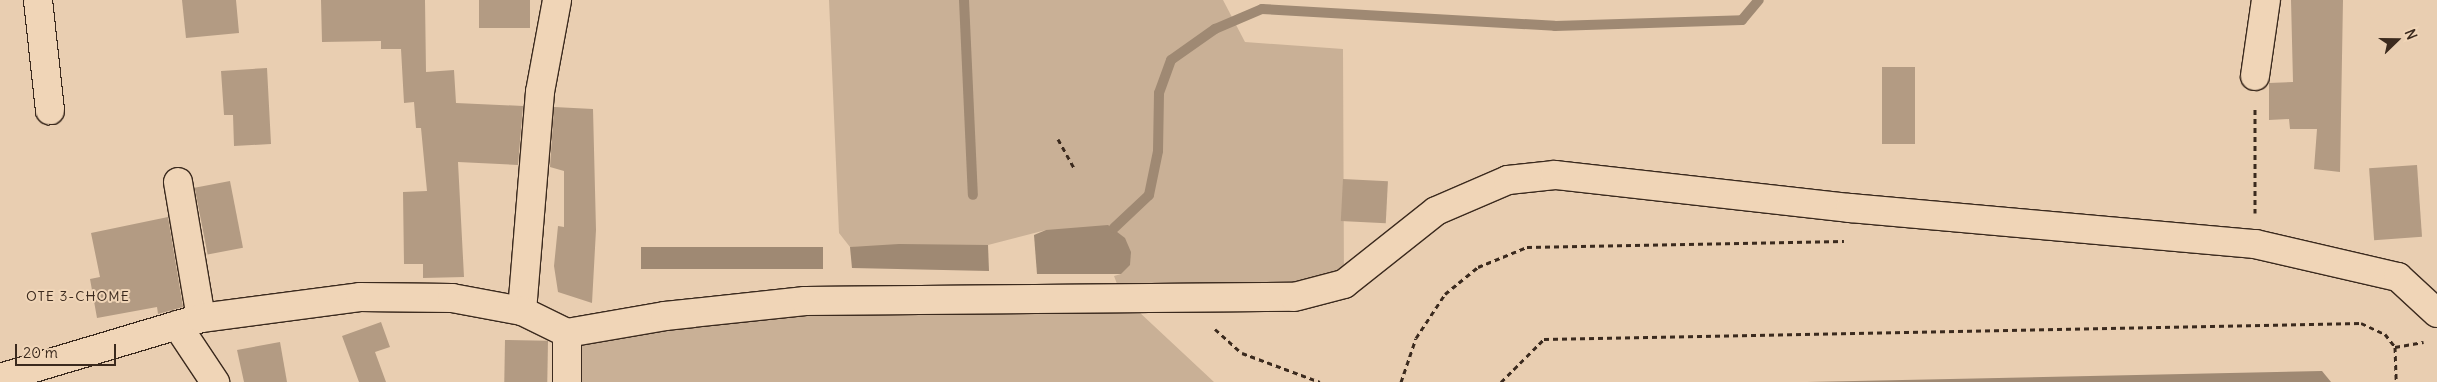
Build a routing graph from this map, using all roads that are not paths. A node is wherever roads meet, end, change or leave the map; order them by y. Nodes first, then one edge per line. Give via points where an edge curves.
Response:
1 (38, 0) edge
2 (557, 0) edge
3 (2266, 0) edge
4 (2255, 76) road end
5 (50, 110) dead end
6 (178, 182) dead end
7 (2432, 309) edge
8 (522, 311) junction
9 (189, 322) junction
10 (567, 333) junction
11 (46, 373) edge
12 (0, 378) edge
13 (215, 382) edge
14 (566, 382) edge

1 - 5 street
2 - 8 street via 540,92
3 - 4 street
6 - 9 street
7 - 10 street via 2398,277 2255,244 1850,208 1555,175 1508,180 1436,211 1344,284 1294,297 805,301 665,316
8 - 9 street via 452,298 360,296
8 - 10 street
9 - 11 street
9 - 13 street
10 - 14 street
11 - 12 street

